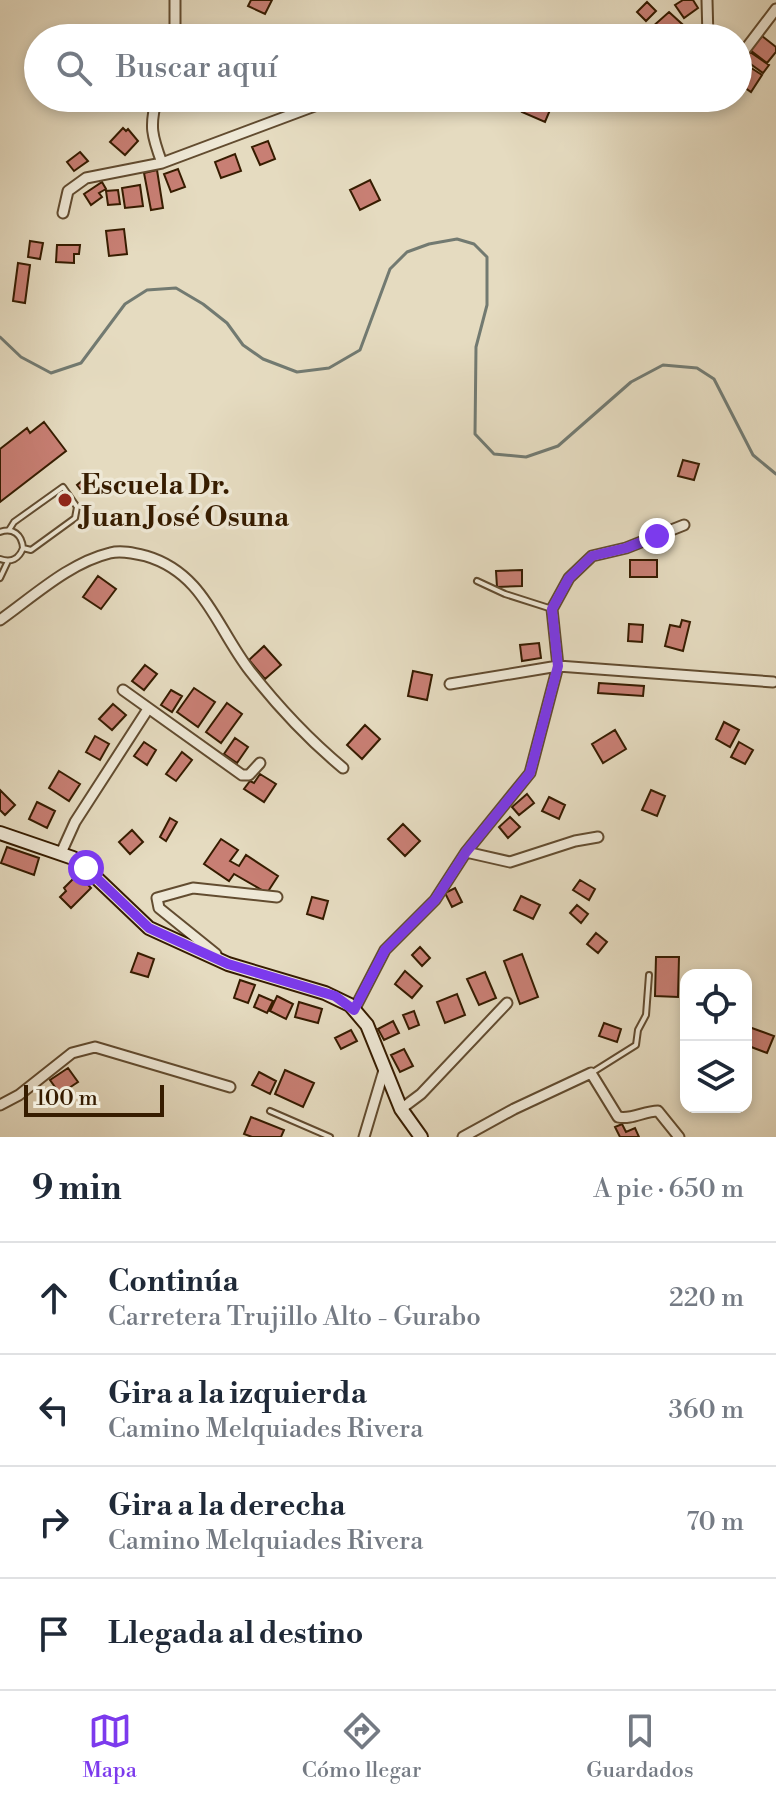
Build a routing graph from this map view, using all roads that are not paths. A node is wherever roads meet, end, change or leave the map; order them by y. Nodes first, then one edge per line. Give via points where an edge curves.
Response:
1 (175, 0) edge
2 (707, 0) edge
3 (776, 9) edge
4 (175, 24) edge
5 (708, 24) edge
6 (752, 41) edge
7 (153, 112) edge
8 (299, 112) edge
9 (162, 163) junction
10 (63, 213) dead end
11 (684, 525) dead end
12 (9, 530) junction
13 (0, 532) edge
14 (23, 548) junction
15 (0, 559) edge
16 (8, 561) junction
17 (0, 578) edge
18 (477, 581) dead end
19 (552, 609) junction
20 (0, 620) edge
21 (558, 666) junction
22 (773, 682) dead end
23 (450, 684) dead end
24 (123, 690) dead end
25 (148, 709) junction
26 (260, 763) dead end
27 (343, 768) dead end
28 (0, 833) edge
29 (598, 837) dead end
30 (466, 852) junction
31 (61, 853) junction
32 (277, 897) dead end
33 (228, 964) junction
34 (649, 975) dead end
35 (507, 1003) dead end
36 (354, 1010) junction
37 (384, 1070) junction
38 (591, 1073) junction
39 (230, 1087) dead end
40 (0, 1105) edge
41 (401, 1109) junction
42 (270, 1111) dead end
43 (330, 1137) edge
44 (364, 1137) edge
45 (421, 1137) edge
46 (463, 1137) edge
47 (679, 1137) edge

1 - 4 street
2 - 5 street
3 - 6 street
7 - 9 street via 151,136
8 - 9 street
9 - 10 street via 86,178 68,191
11 - 19 street via 592,556 569,578
12 - 13 lane
12 - 14 lane via 20,536
12 - 14 lane via 63,487 77,507 75,518 31,550
14 - 16 lane
15 - 16 lane
16 - 17 lane
18 - 19 lane
19 - 21 street
20 - 27 street via 81,562 112,552 165,562 193,582 248,668 305,736
21 - 22 street
21 - 23 street
21 - 30 street via 530,773
24 - 25 street
25 - 26 street via 242,775
25 - 31 street via 75,822
28 - 31 main road
29 - 30 street via 510,862
30 - 36 street via 435,900 385,950
31 - 33 main road via 86,868 149,928
32 - 33 street via 193,888 157,898 159,908
33 - 36 main road via 325,993
34 - 38 lane via 646,1015 636,1045
35 - 41 street
36 - 37 main road via 367,1025
37 - 41 main road
37 - 44 street
38 - 46 street
38 - 47 street via 618,1117 658,1111
39 - 40 street via 95,1047 72,1053
41 - 45 main road
42 - 43 lane

